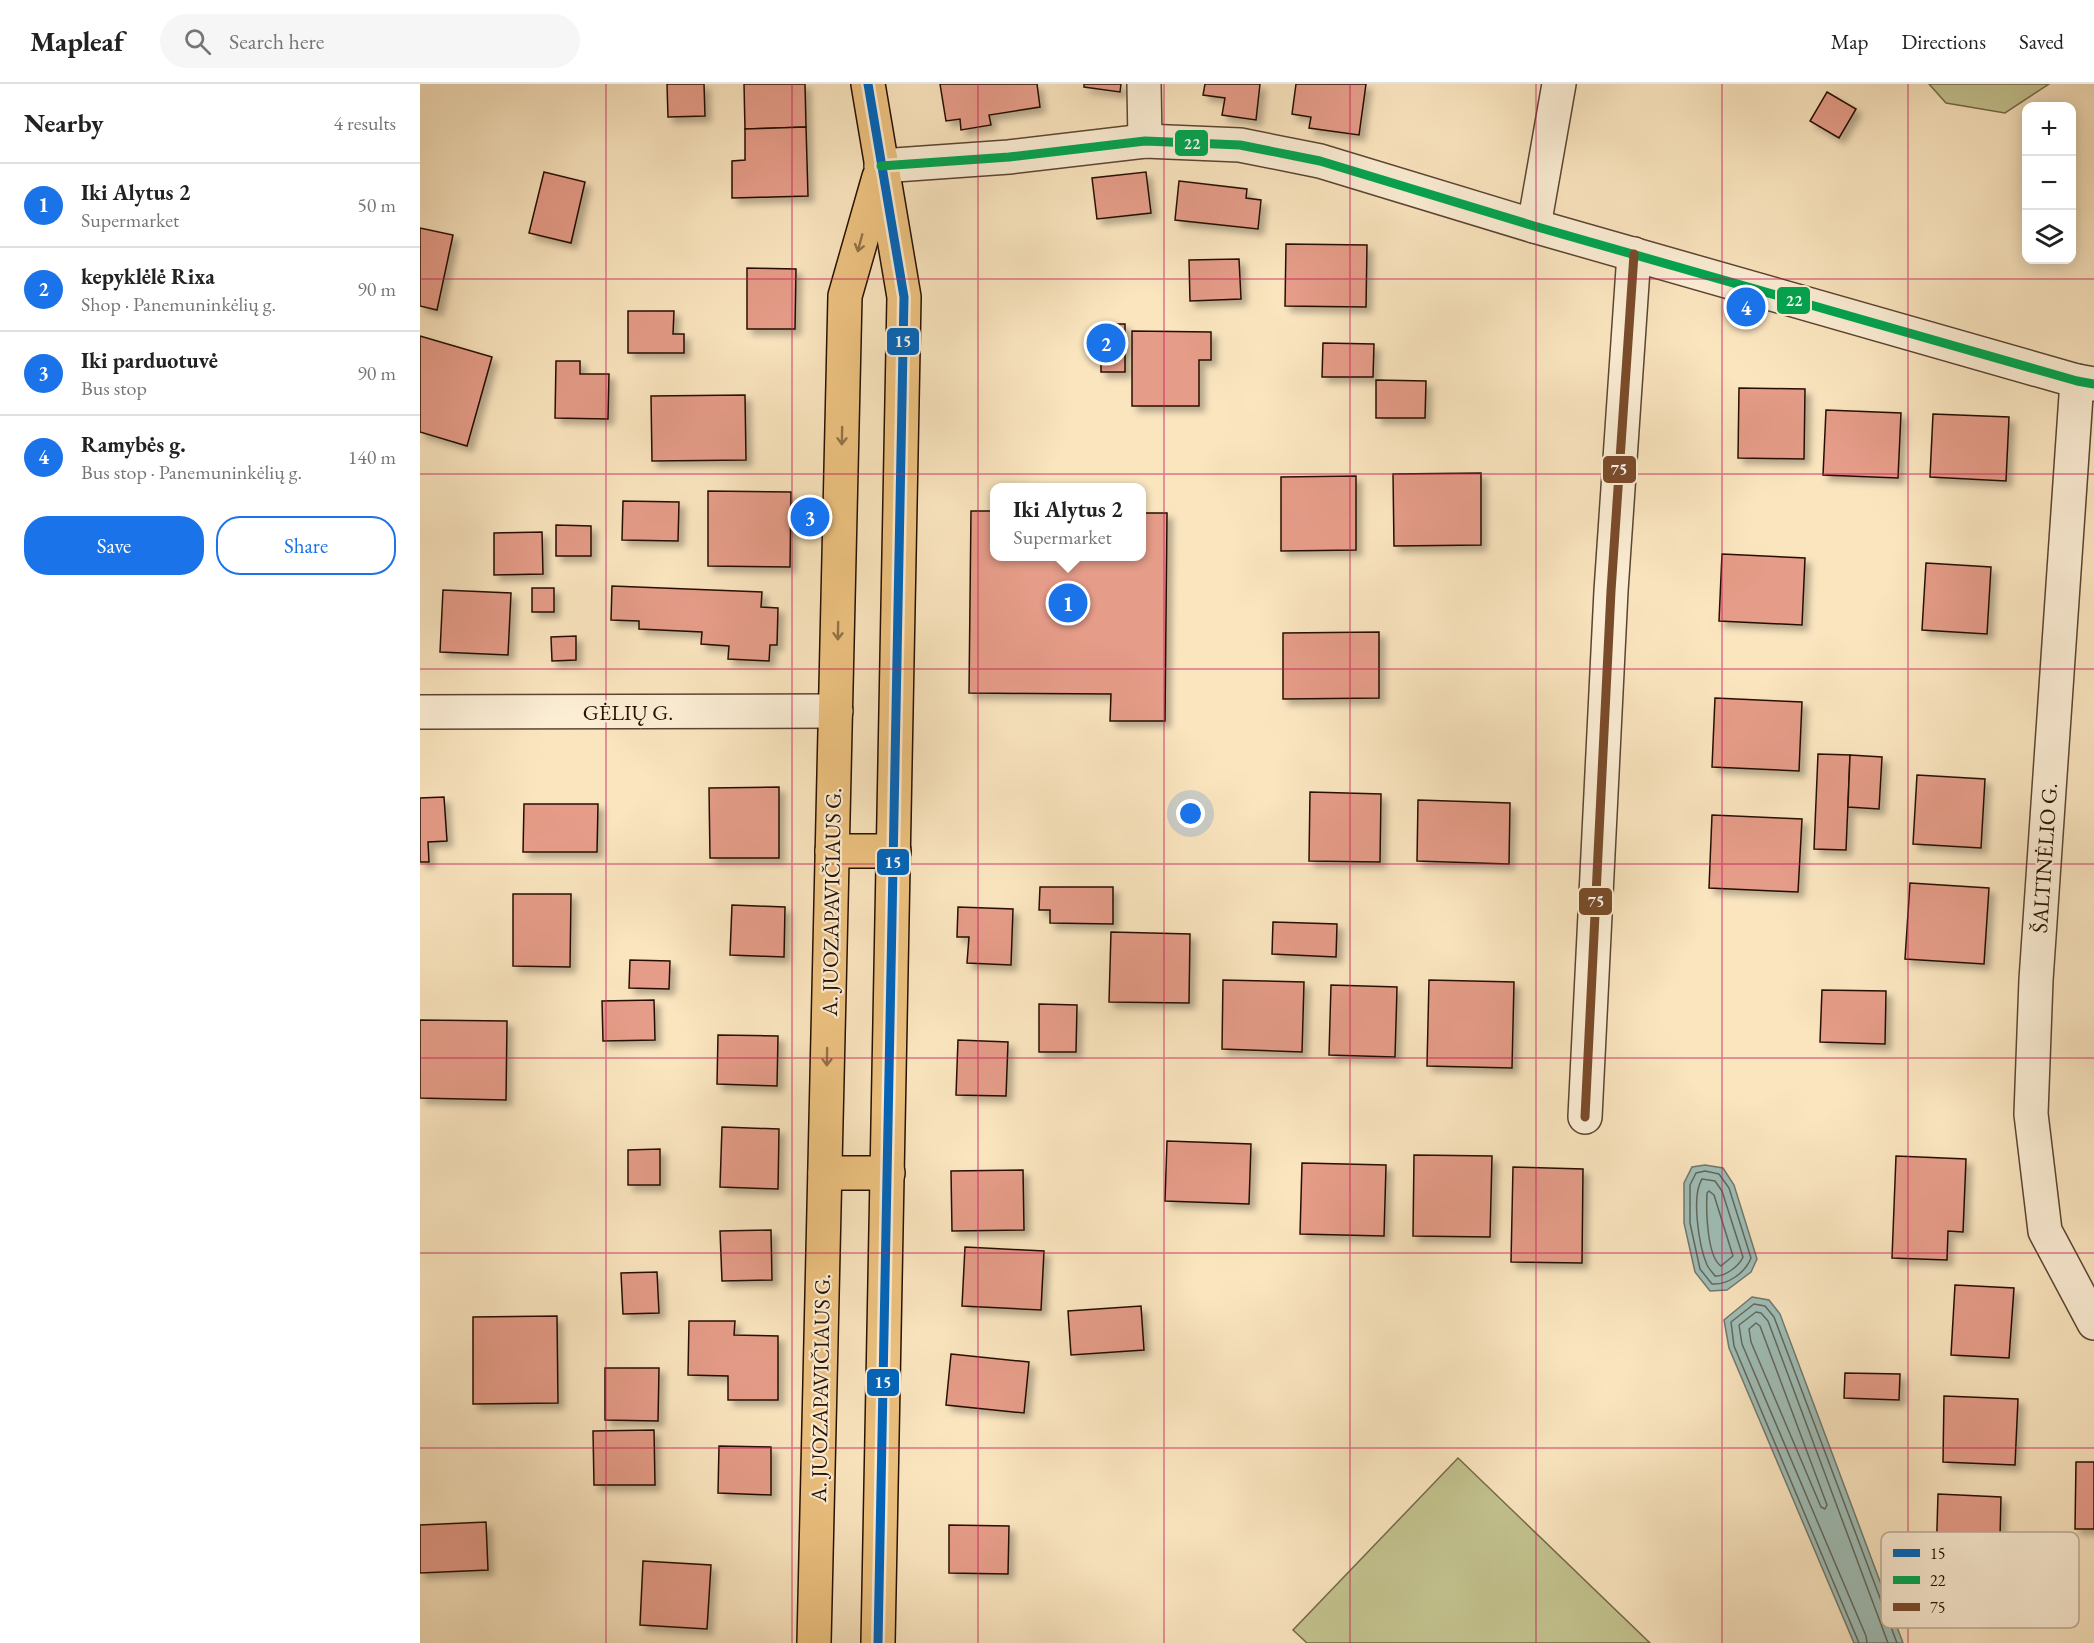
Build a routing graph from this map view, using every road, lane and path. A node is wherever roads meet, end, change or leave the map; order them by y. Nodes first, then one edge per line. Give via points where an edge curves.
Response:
1 (868, 84) edge
2 (1144, 84) edge
3 (1559, 84) edge
4 (1145, 141) junction
5 (881, 166) junction
6 (1534, 225) junction
7 (1634, 254) junction
8 (2085, 382) edge
9 (836, 711) junction
10 (420, 712) edge
11 (832, 851) junction
12 (894, 851) junction
13 (1585, 1117) dead end
14 (825, 1173) junction
15 (888, 1173) junction
16 (2094, 1323) edge
17 (814, 1643) edge
18 (878, 1643) edge

1 - 5 main road, A. JUOZAPAVIČIAUS G.
2 - 4 street
3 - 6 street
4 - 5 street via 1009,157
4 - 6 street via 1240,145 1320,161
5 -> 9 main road, A. JUOZAPAVIČIAUS G. via 845,296
5 - 12 main road, A. JUOZAPAVIČIAUS G. via 904,297
6 - 7 street
7 - 8 street
7 - 13 street via 1611,591
8 - 16 street, ŠALTINĖLIO G. via 2036,980 2031,1114 2045,1231
9 - 10 street, GĖLIŲ G.
9 - 11 main road, A. JUOZAPAVIČIAUS G.
11 - 12 main road
11 -> 14 main road, A. JUOZAPAVIČIAUS G.
12 - 15 main road, A. JUOZAPAVIČIAUS G.
14 - 15 main road
14 - 17 main road, A. JUOZAPAVIČIAUS G.
15 - 18 main road, A. JUOZAPAVIČIAUS G.

